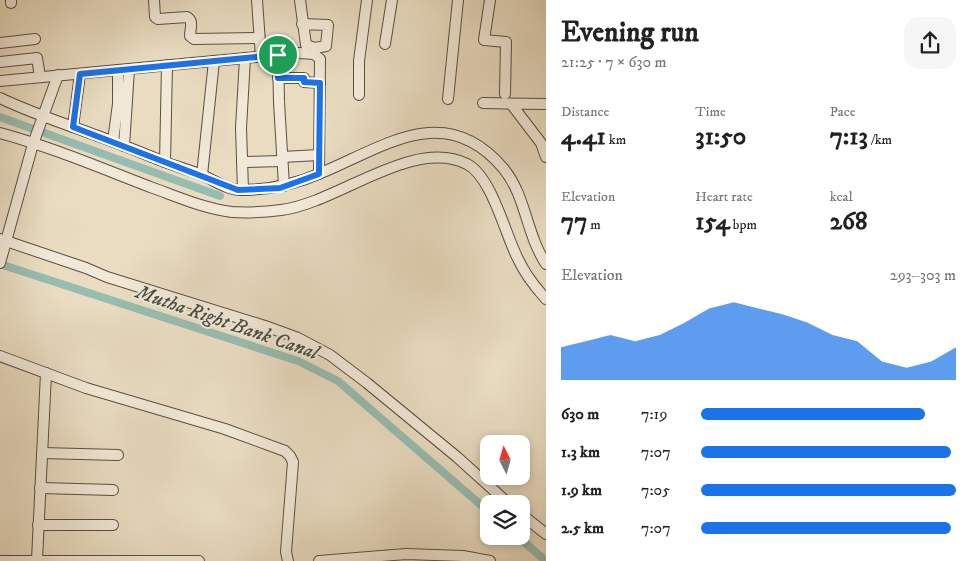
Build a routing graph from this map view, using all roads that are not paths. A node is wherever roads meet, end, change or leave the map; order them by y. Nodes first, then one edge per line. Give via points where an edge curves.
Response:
1 (154, 0) edge
2 (256, 0) edge
3 (300, 0) edge
4 (368, 0) edge
5 (392, 0) edge
6 (458, 0) edge
7 (490, 0) edge
8 (302, 24) dead end
9 (259, 38) junction
10 (36, 39) dead end
11 (0, 42) edge
12 (385, 44) dead end
13 (278, 55) junction
14 (261, 57) junction
15 (246, 58) junction
16 (214, 61) junction
17 (0, 62) edge
18 (167, 65) junction
19 (129, 69) junction
20 (118, 70) junction
21 (80, 74) junction
22 (58, 75) junction
23 (40, 77) junction
24 (278, 78) junction
25 (0, 81) edge
26 (320, 83) junction
27 (505, 94) dead end
28 (359, 95) dead end
29 (0, 98) edge
30 (448, 100) dead end
31 (483, 103) dead end
32 (546, 104) edge
33 (512, 105) junction
34 (43, 119) junction
35 (73, 127) junction
36 (0, 133) edge
37 (113, 141) junction
38 (33, 142) junction
39 (124, 146) junction
40 (319, 155) junction
41 (546, 157) edge
42 (282, 159) junction
43 (164, 162) junction
44 (242, 162) junction
45 (319, 174) junction
46 (202, 175) junction
47 (284, 186) junction
48 (244, 190) junction
49 (4, 242) edge
50 (0, 263) edge
51 (546, 264) edge
52 (546, 299) edge
53 (0, 356) edge
54 (46, 373) junction
55 (42, 453) junction
56 (118, 455) dead end
57 (40, 488) junction
58 (113, 490) dead end
59 (499, 495) edge
60 (530, 521) edge
61 (38, 525) junction
62 (112, 525) dead end
63 (546, 534) edge
64 (396, 558) edge
65 (453, 558) edge
66 (357, 559) edge
67 (36, 560) edge
68 (333, 560) edge
69 (485, 560) edge
70 (0, 561) edge
71 (199, 561) edge
72 (288, 561) edge
73 (318, 561) edge

1 - 9 street via 158,19 190,18 190,36 194,40
2 - 9 street
3 - 8 street
4 - 28 street via 359,61
5 - 12 street
6 - 30 street
7 - 27 street via 484,40 506,42
9 - 14 street
10 - 11 street
13 - 14 street
13 - 24 street
13 - 26 street via 308,53 318,56
14 - 15 street
15 - 16 street
15 - 44 street
16 - 18 street
16 - 46 street
17 - 23 street via 37,58
18 - 19 street
18 - 43 street
19 - 20 street
19 - 39 street
20 - 21 street
20 - 37 street
21 - 22 street
21 - 35 street
22 - 23 street
22 - 34 street
23 - 25 street
24 - 26 street via 304,78 304,82
24 - 42 street
26 - 40 street
29 - 34 street
31 - 33 street
32 - 33 street
33 - 41 street via 541,143
34 - 35 street
34 - 38 street
35 - 37 street
36 - 38 street
37 - 39 street
38 - 49 street
38 - 52 street via 211,208 253,213 305,205 409,161 439,157 454,159 469,165 491,192 519,262
39 - 43 street
40 - 42 street
40 - 45 street
42 - 44 street
42 - 47 street
43 - 46 street
44 - 48 street
45 - 47 street
45 - 51 street via 389,142 423,133 448,133 461,137 488,154 507,174
46 - 48 street via 232,189
47 - 48 street
49 - 50 street
49 - 59 street via 266,326 310,344 367,383
53 - 54 street
54 - 55 street
54 - 72 street via 285,451 293,462
55 - 56 street
55 - 57 street
57 - 58 street
57 - 61 street
60 - 63 street
61 - 62 street
61 - 67 street
64 - 65 street
64 - 66 street
65 - 69 street
66 - 68 street
67 - 70 street
67 - 71 street
68 - 73 street

